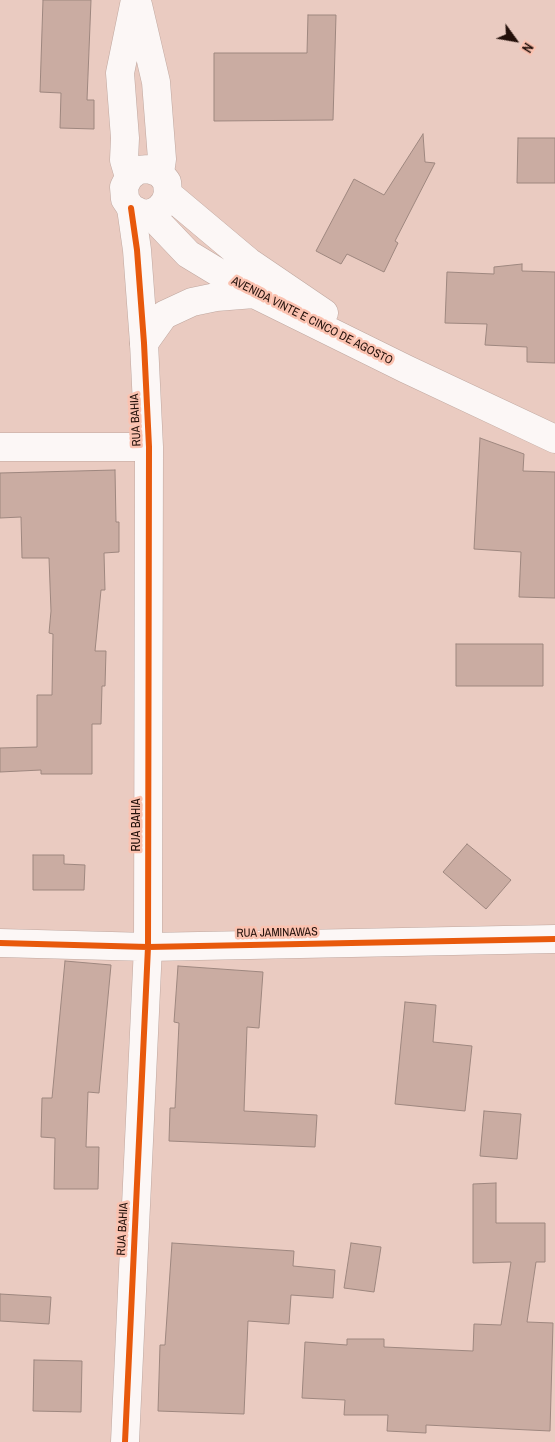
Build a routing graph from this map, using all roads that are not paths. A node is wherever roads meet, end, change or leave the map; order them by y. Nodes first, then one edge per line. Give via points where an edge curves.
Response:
1 (136, 0) edge
2 (128, 177) junction
3 (164, 184) junction
4 (141, 211) junction
5 (254, 294) junction
6 (144, 343) junction
7 (406, 369) junction
8 (555, 439) edge
9 (0, 447) edge
10 (149, 447) junction
11 (555, 939) edge
12 (0, 944) edge
13 (148, 947) junction
14 (125, 1442) edge

1 - 2 street via 120,73 124,160
1 - 3 street via 156,82
2 - 3 street via 138,170 149,169
2 - 4 street via 124,187 125,199
3 - 4 street via 165,202 159,209
3 - 7 street, AVENIDA VINTE E CINCO DE AGOSTO via 249,262
4 - 5 street, AVENIDA VINTE E CINCO DE AGOSTO via 188,254
4 - 6 street, RUA BAHIA via 137,250
5 - 6 street via 192,302 164,315
5 - 7 street, AVENIDA VINTE E CINCO DE AGOSTO
6 - 10 street, RUA BAHIA
7 - 8 street, AVENIDA VINTE E CINCO DE AGOSTO
9 - 10 street
10 - 13 street, RUA BAHIA
11 - 13 street, RUA JAMINAWAS
12 - 13 street, RUA JAMINAWAS
13 - 14 street, RUA BAHIA

